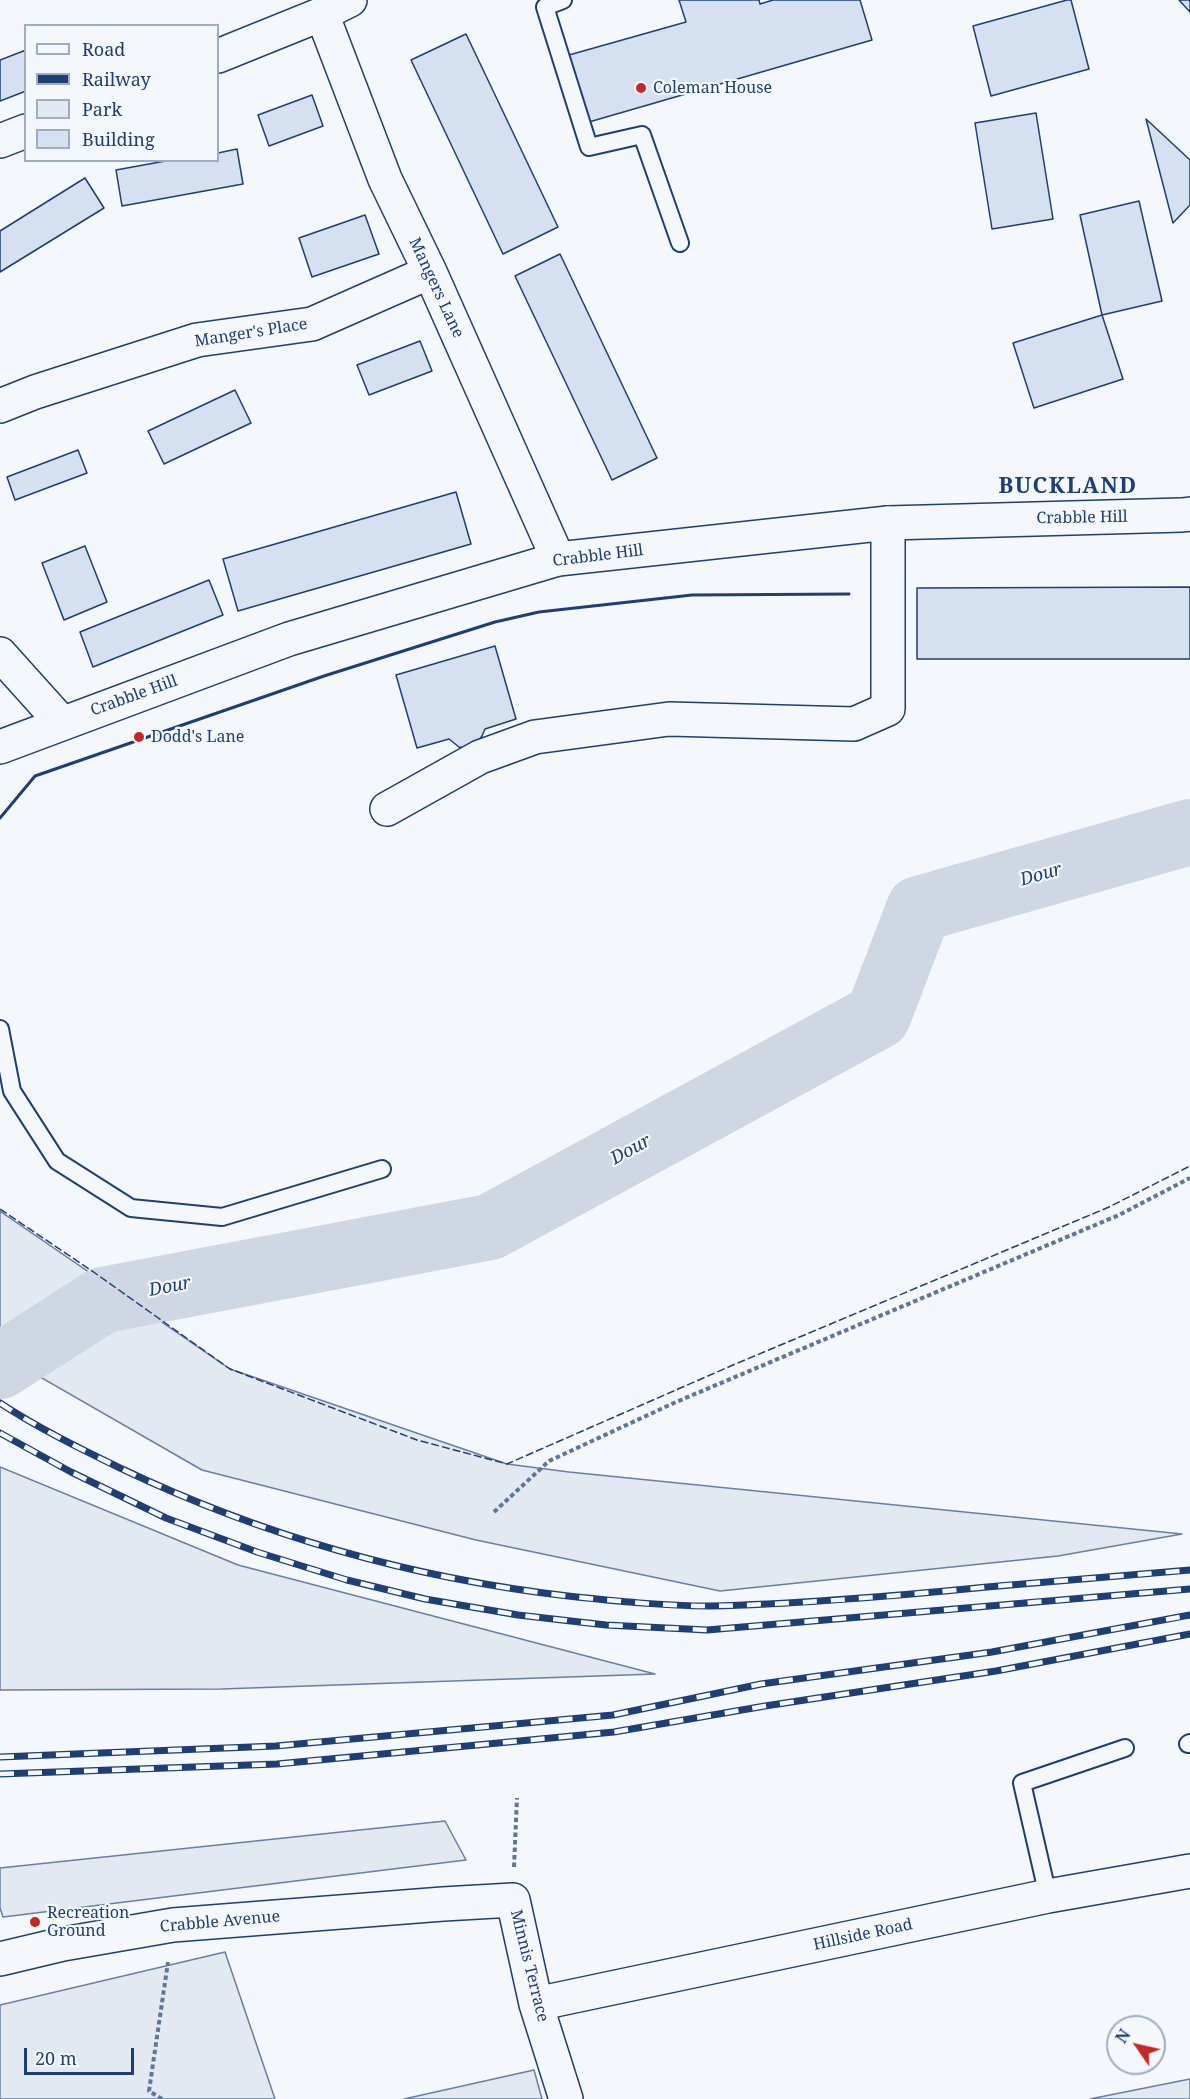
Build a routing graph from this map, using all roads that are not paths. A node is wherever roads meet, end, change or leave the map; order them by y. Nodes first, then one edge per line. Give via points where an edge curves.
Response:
1 (563, 0) edge
2 (336, 7) edge
3 (219, 56) edge
4 (24, 132) edge
5 (0, 141) edge
6 (680, 243) dead end
7 (430, 272) junction
8 (0, 406) edge
9 (1190, 513) edge
10 (888, 523) junction
11 (558, 559) junction
12 (0, 654) edge
13 (62, 723) junction
14 (0, 747) edge
15 (387, 809) dead end
16 (0, 1029) edge
17 (382, 1170) dead end
18 (1125, 1748) dead end
19 (1190, 1871) edge
20 (1048, 1896) junction
21 (443, 1904) joint
22 (0, 1959) edge
23 (536, 2004) junction
24 (566, 2099) edge

1 - 6 lane via 545,7 589,147 642,135
2 - 3 street
2 - 7 street, Mangers Lane via 385,179
4 - 5 street
7 - 8 street, Manger's Place via 312,324 197,340
7 - 11 street, Mangers Lane
9 - 10 street, Crabble Hill
10 - 11 street, Crabble Hill
10 - 15 street via 888,710 854,724 669,719 535,737 480,757
11 - 13 street, Crabble Hill via 289,639
12 - 13 street
13 - 14 street, Crabble Hill
16 - 17 lane via 12,1091 57,1161 131,1208 222,1217
18 - 20 lane via 1022,1783
19 - 20 street, Hillside Road
20 - 23 street, Hillside Road
21 - 22 street, Crabble Avenue via 173,1925
21 - 23 street, Minnis Terrace via 513,1900
23 - 24 street, Minnis Terrace

